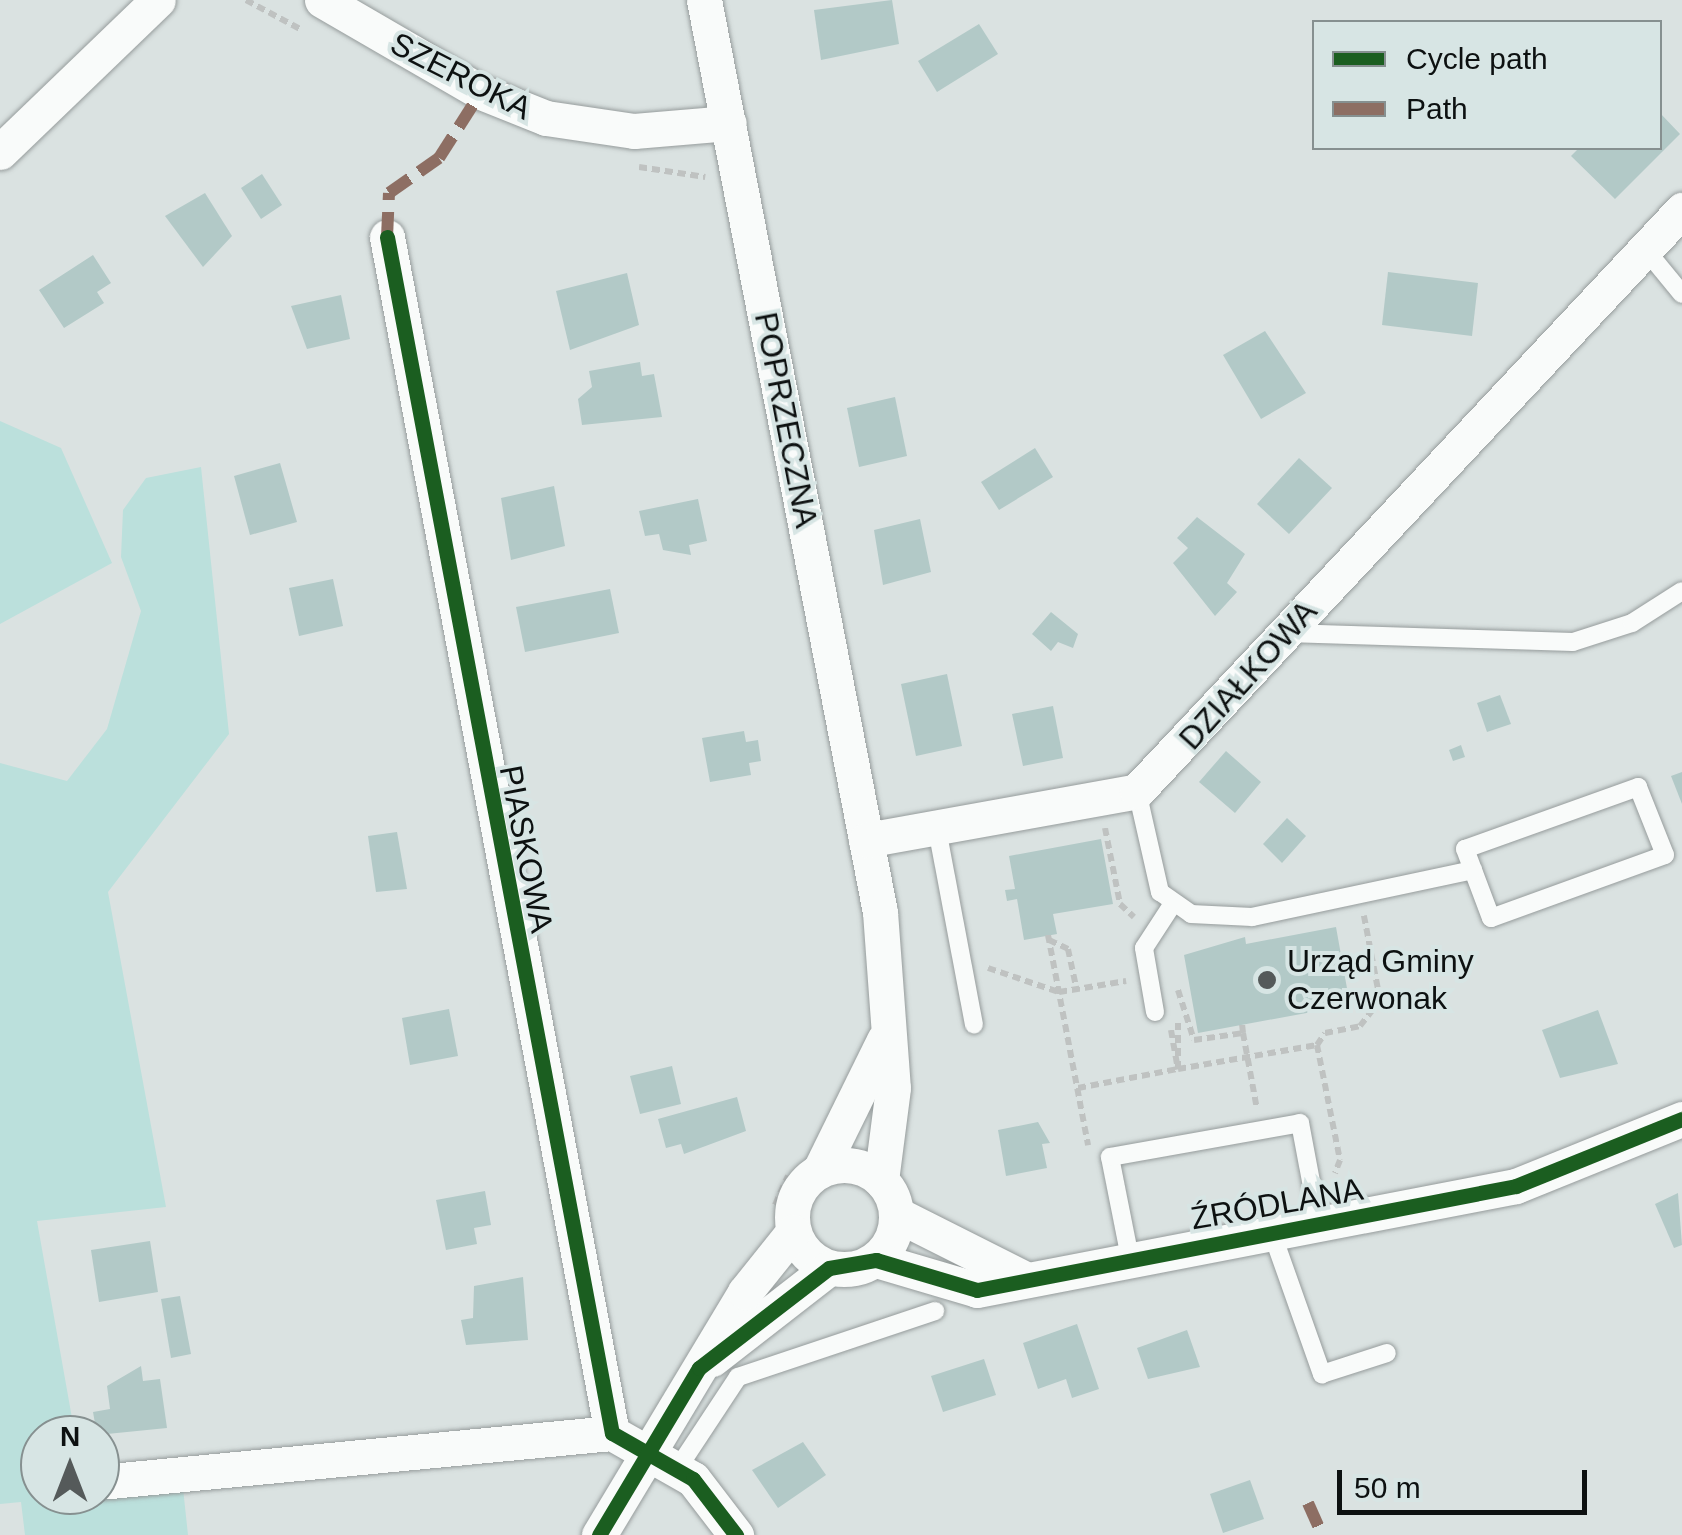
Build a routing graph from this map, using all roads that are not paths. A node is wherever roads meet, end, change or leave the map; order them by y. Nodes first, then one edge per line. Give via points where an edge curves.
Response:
1 (158, 0) edge
2 (322, 0) edge
3 (704, 0) edge
4 (729, 124) junction
5 (0, 152) edge
6 (1682, 210) edge
7 (387, 237) dead end
8 (1645, 248) junction
9 (1682, 294) edge
10 (1682, 591) edge
11 (1287, 633) junction
12 (1137, 790) junction
13 (938, 829) junction
14 (866, 840) junction
15 (1472, 870) junction
16 (1172, 905) junction
17 (1162, 1012) road end
18 (974, 1025) dead end
19 (884, 1040) junction
20 (1682, 1119) edge
21 (810, 1167) junction
22 (880, 1180) junction
23 (896, 1214) junction
24 (1319, 1224) junction
25 (783, 1226) junction
26 (1272, 1233) junction
27 (1130, 1258) junction
28 (876, 1260) junction
29 (829, 1268) junction
30 (1021, 1277) junction
31 (936, 1311) dead end
32 (1388, 1352) dead end
33 (699, 1368) junction
34 (612, 1433) junction
35 (645, 1450) junction
36 (678, 1468) junction
37 (120, 1480) edge
38 (600, 1535) edge
39 (736, 1535) edge

1 - 5 street
2 - 4 street, SZEROKA via 481,92 546,118 634,131
3 - 4 street, POPRZECZNA
4 - 14 street, POPRZECZNA
6 - 8 street, DZIAŁKOWA
7 - 34 street, PIASKOWA
8 - 9 lane
8 - 11 street, DZIAŁKOWA
10 - 11 lane via 1632,624 1573,642
11 - 12 street, DZIAŁKOWA
12 - 13 street
12 - 16 lane via 1152,874
13 - 14 street
13 - 18 lane
14 - 19 street via 886,967
15 - 15 lane via 1465,849 1638,787 1665,855 1491,918
15 - 16 lane via 1252,917
16 - 17 lane via 1144,948
19 - 21 street
19 - 22 street via 893,1088
20 - 24 street, ŹRÓDLANA via 1516,1186
21 - 22 street via 852,1166
21 - 25 street
22 - 23 street
23 - 28 street
23 - 30 street
24 - 26 street, ŹRÓDLANA
24 - 27 lane via 1300,1123 1110,1156
25 - 29 street
25 - 33 street
26 - 27 street, ŹRÓDLANA
26 - 32 lane via 1322,1374
27 - 30 street, ŹRÓDLANA
28 - 29 street
28 - 30 street, ŹRÓDLANA via 977,1290
29 - 33 street
31 - 36 lane via 738,1377
33 - 35 street
34 - 35 street
34 - 37 street
35 - 36 street
35 - 38 street
36 - 39 street

